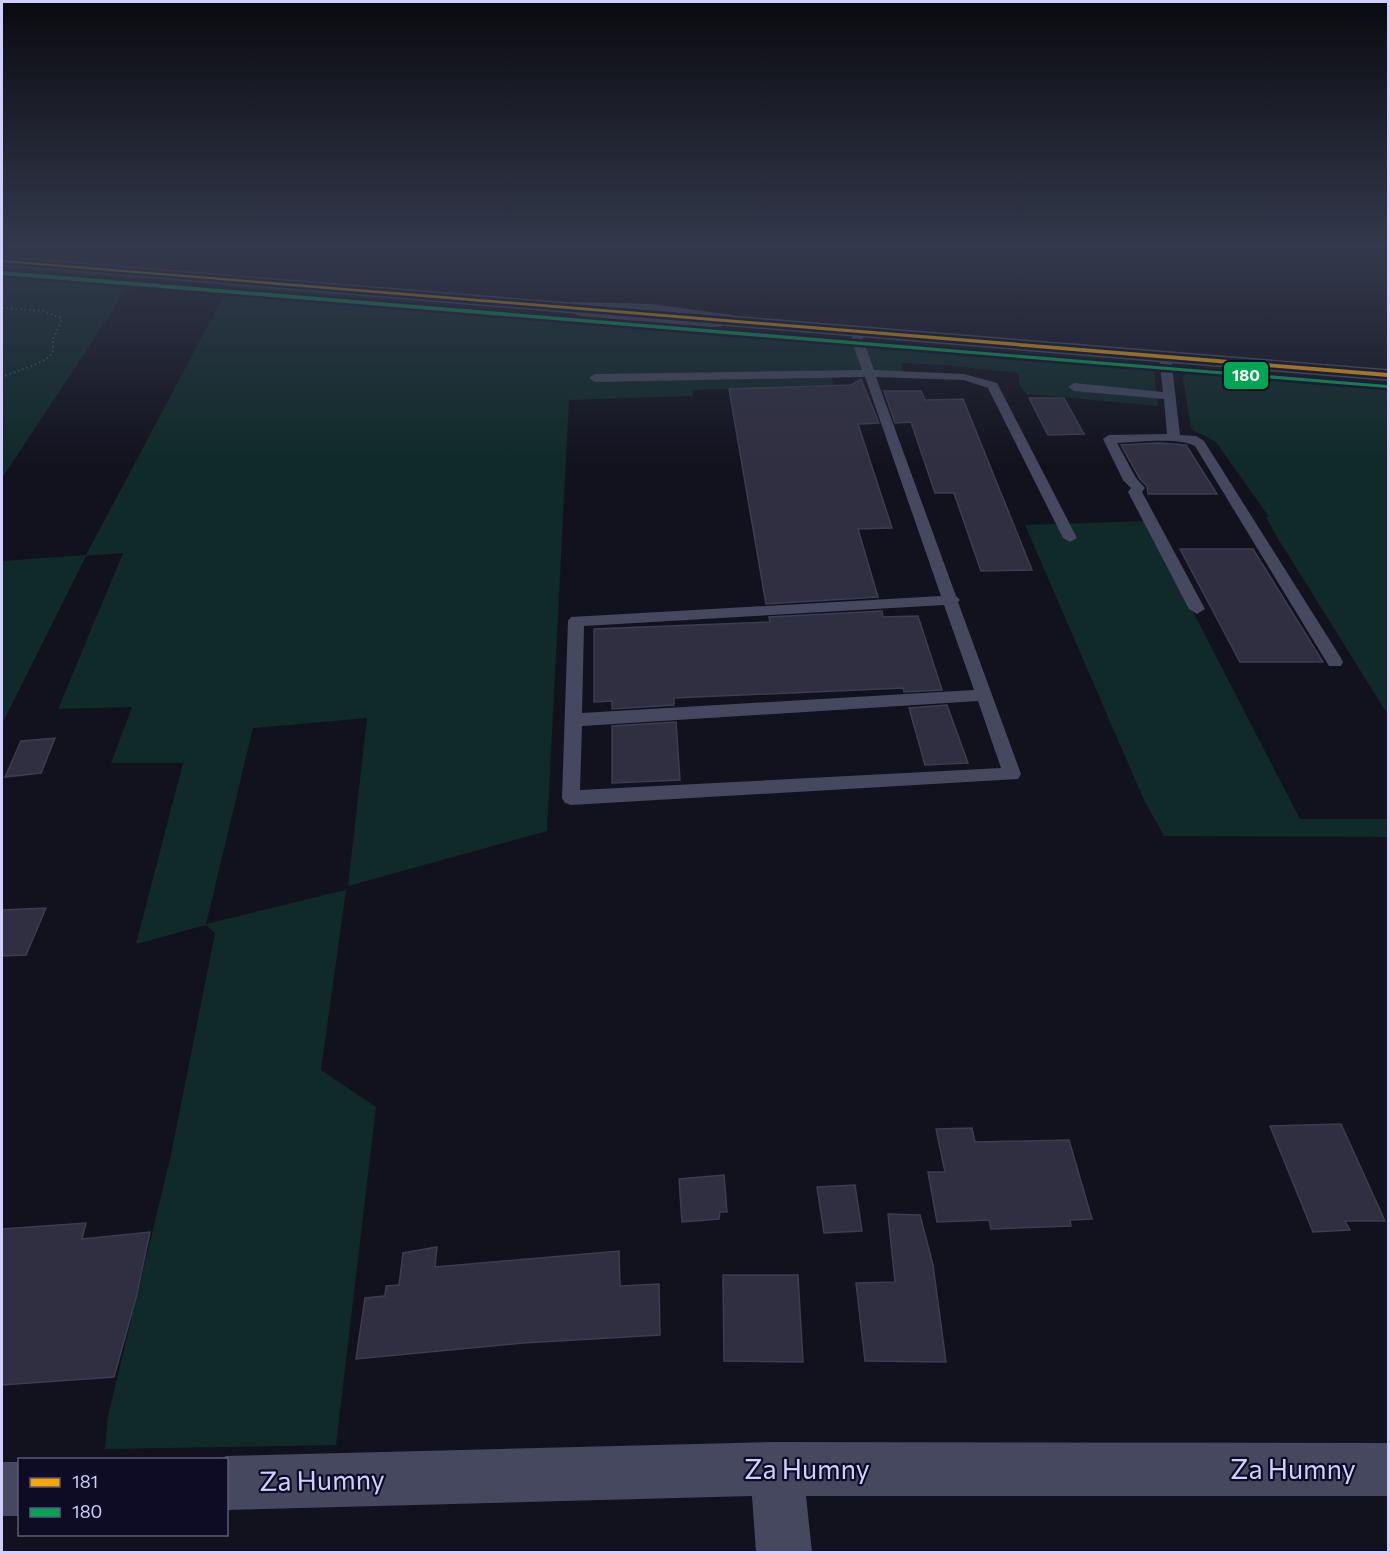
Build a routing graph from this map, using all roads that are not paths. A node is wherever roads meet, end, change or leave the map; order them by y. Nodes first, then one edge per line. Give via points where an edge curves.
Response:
1 (734, 322) edge
2 (859, 332) junction
3 (1165, 357) junction
4 (870, 373) junction
5 (1389, 376) edge
6 (596, 378) dead end
7 (1074, 387) dead end
8 (1170, 396) junction
9 (1174, 438) junction
10 (1070, 538) dead end
11 (952, 600) junction
12 (1197, 609) dead end
13 (1335, 662) dead end
14 (985, 695) junction
15 (573, 720) junction
16 (776, 1469) junction
17 (1389, 1470) edge
18 (228, 1484) edge
19 (2, 1489) edge
20 (18, 1489) edge
21 (784, 1552) edge

1 - 2 main road
2 - 3 main road
2 - 4 lane via 857,339
3 - 5 main road
3 - 8 lane
4 - 6 lane
4 - 10 lane via 964,377 993,386
4 - 11 lane
7 - 8 lane
8 - 9 lane
9 - 12 lane via 1109,439 1130,480 1136,484 1136,492
9 - 13 lane via 1192,439 1200,444
11 - 14 lane
11 - 15 lane via 576,621
14 - 15 lane
14 - 15 lane via 1012,774 571,798
16 - 17 street, Za Humny
16 - 18 street, Za Humny
16 - 21 street
19 - 20 street

